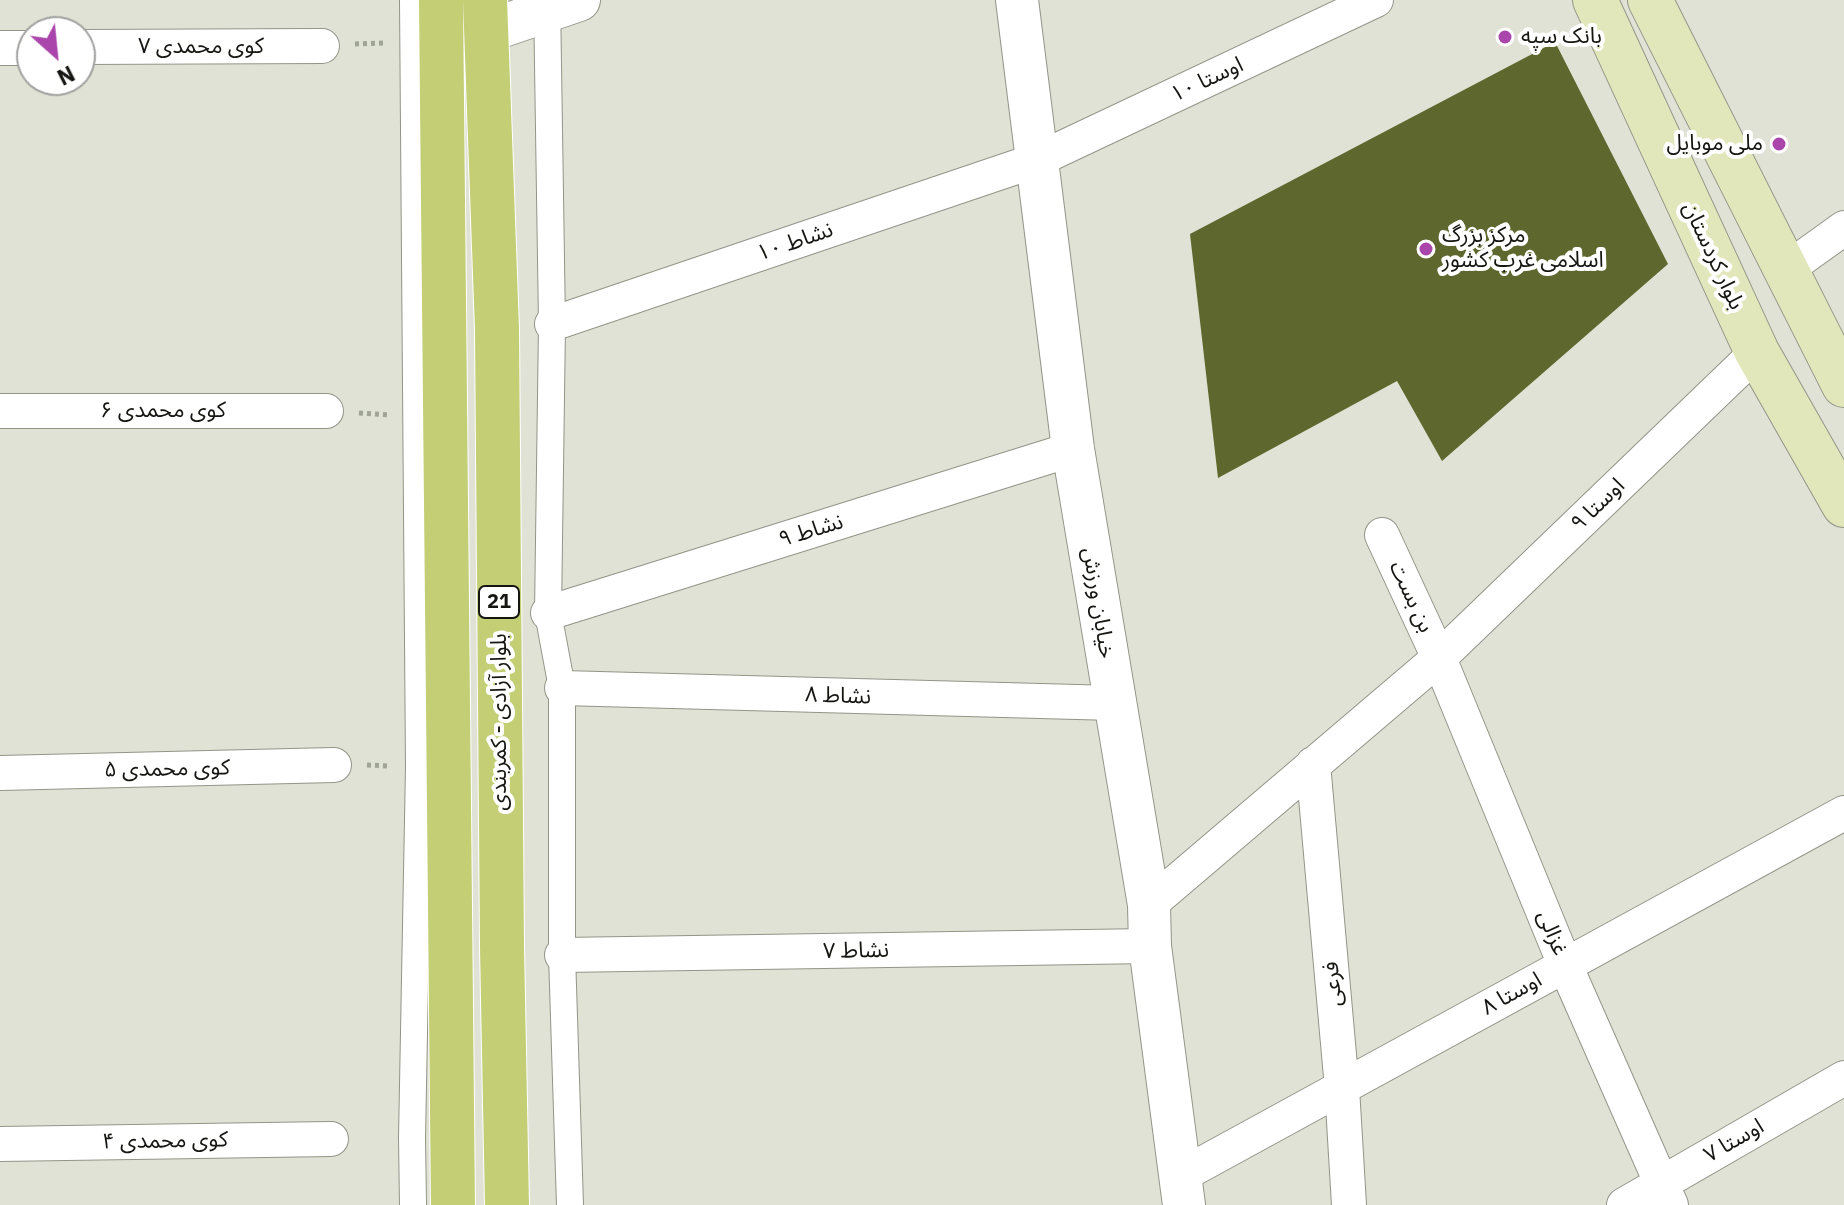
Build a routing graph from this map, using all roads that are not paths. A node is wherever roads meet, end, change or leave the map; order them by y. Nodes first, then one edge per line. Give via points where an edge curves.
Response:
1 (413, 0) edge
2 (441, 0) edge
3 (1017, 0) edge
4 (1376, 0) edge
5 (1595, 0) edge
6 (1650, 0) edge
7 (557, 4) edge
8 (485, 16) edge
9 (322, 46) road end
10 (96, 47) edge
11 (1037, 160) junction
12 (1844, 228) edge
13 (1787, 269) junction
14 (552, 324) junction
15 (1757, 352) junction
16 (1841, 369) edge
17 (0, 411) edge
18 (326, 411) road end
19 (1073, 449) junction
20 (1844, 505) edge
21 (1382, 535) dead end
22 (548, 613) junction
23 (1439, 658) junction
24 (562, 688) junction
25 (1114, 703) junction
26 (1313, 764) junction
27 (334, 765) road end
28 (0, 773) edge
29 (1844, 813) edge
30 (1149, 905) junction
31 (1150, 946) junction
32 (562, 955) junction
33 (1565, 965) junction
34 (1844, 1078) edge
35 (1342, 1088) junction
36 (331, 1139) dead end
37 (0, 1144) edge
38 (1182, 1191) edge
39 (1666, 1194) edge
40 (413, 1205) edge
41 (453, 1205) edge
42 (507, 1205) edge
43 (570, 1205) edge
44 (1349, 1205) edge
45 (1624, 1205) edge

1 - 40 street via 419,767
2 - 41 main road, 21
3 - 11 street, خیابان ورزش
4 - 11 street, اوستا ۱۰
5 - 15 main road, بلوار کردستان
6 - 13 main road
7 - 8 street
7 - 14 street
8 - 42 main road, بلوار آزادی - کمربندی / 21 via 497,329
9 - 10 street, کوی محمدی ۷
11 - 14 street, نشاط ۱۰
11 - 19 street, خیابان ورزش
12 - 13 street
13 - 16 main road
14 - 22 street
15 - 20 main road, بلوار کردستان
15 - 23 street, اوستا ۹
17 - 18 street, کوی محمدی ۶
19 - 22 street, نشاط ۹
19 - 25 street, خیابان ورزش
21 - 23 street, بن بست
22 - 24 street
23 - 26 street, اوستا ۹
23 - 33 street, غزالی
24 - 25 street, نشاط ۸
24 - 32 street
25 - 30 street, خیابان ورزش
26 - 30 street, اوستا ۹
26 - 35 street, فرعی
27 - 28 street, کوی محمدی ۵
29 - 33 street, اوستا ۸
30 - 31 street, خیابان ورزش
31 - 32 street, نشاط ۷
31 - 38 street, خیابان ورزش
32 - 43 street
33 - 35 street, اوستا ۸
33 - 39 street, غزالی
34 - 39 street, اوستا ۷
35 - 38 street, اوستا ۸
35 - 44 street, فرعی
36 - 37 street, کوی محمدی ۴
39 - 45 street, اوستا ۷

